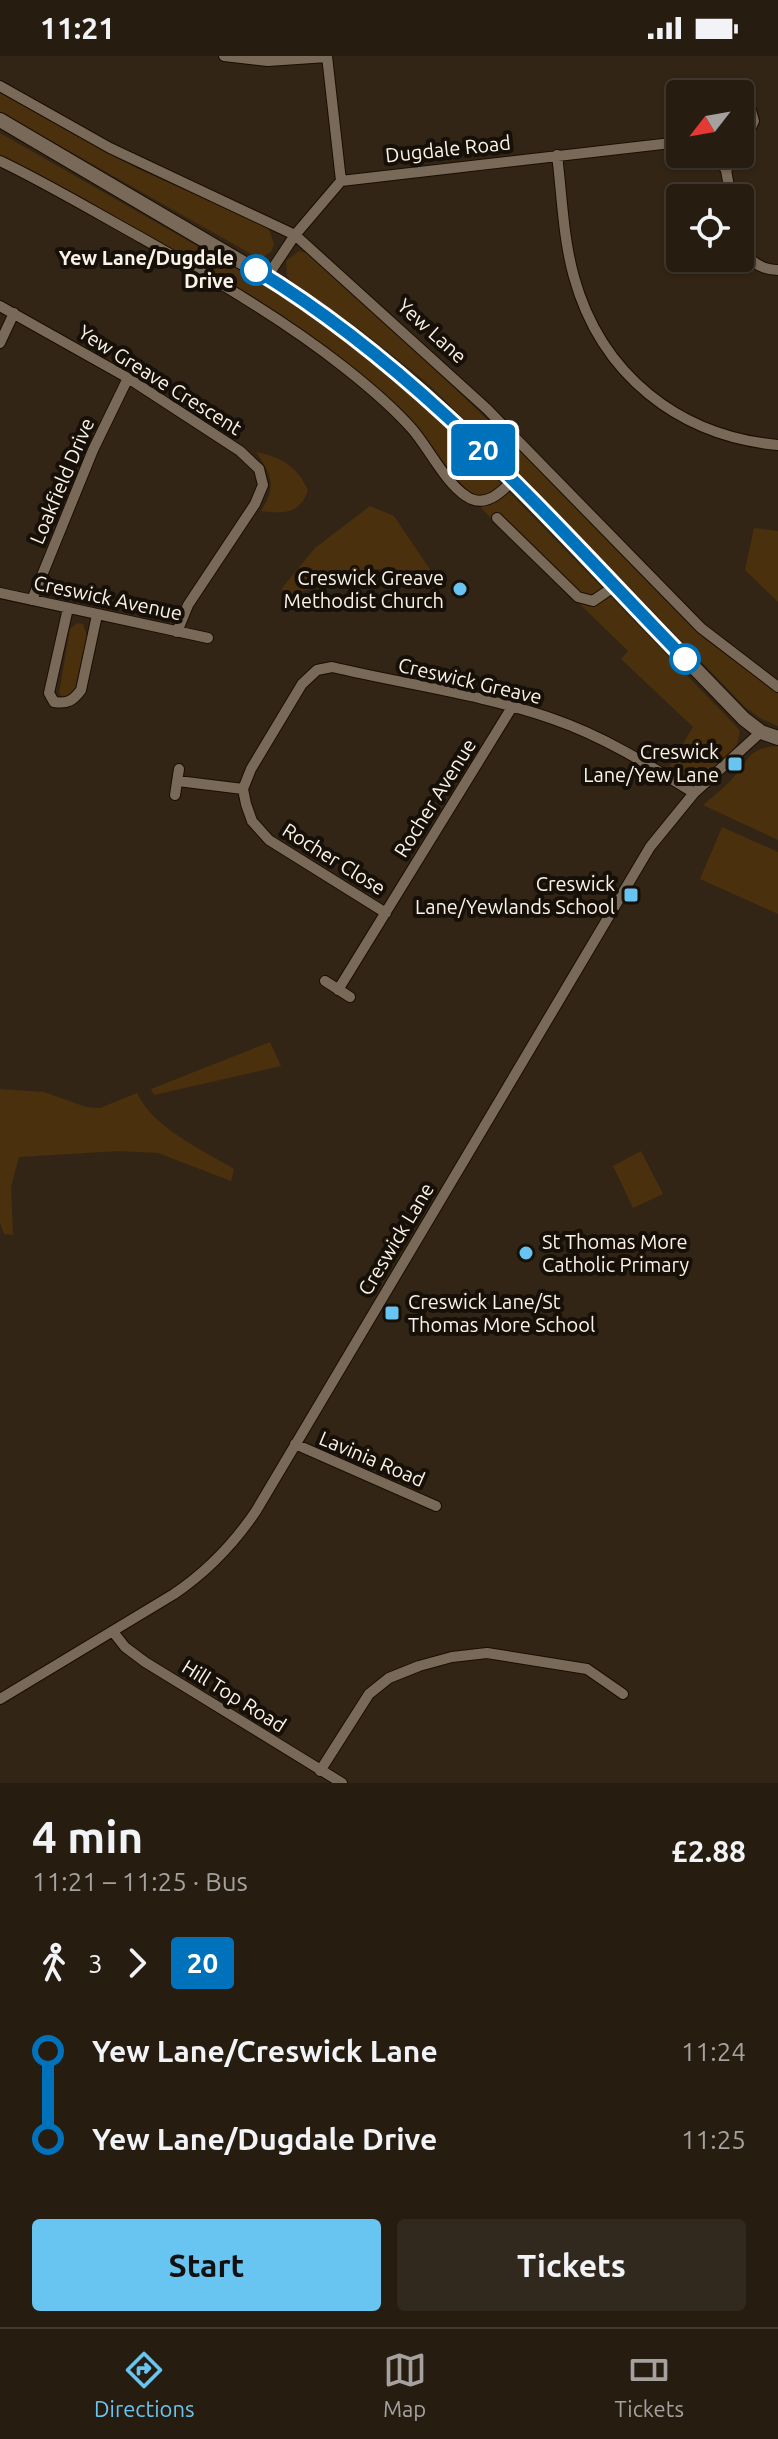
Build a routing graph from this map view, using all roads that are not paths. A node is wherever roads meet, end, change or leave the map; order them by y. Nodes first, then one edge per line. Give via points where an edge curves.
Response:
1 (224, 56) edge
2 (327, 56) edge
3 (0, 86) edge
4 (0, 120) edge
5 (666, 143) edge
6 (557, 155) junction
7 (0, 161) edge
8 (726, 170) edge
9 (341, 181) junction
10 (728, 184) edge
11 (295, 235) junction
12 (754, 263) edge
13 (778, 270) edge
14 (267, 277) junction
15 (0, 306) edge
16 (14, 313) junction
17 (0, 343) edge
18 (128, 378) junction
19 (778, 445) edge
20 (513, 480) junction
21 (497, 518) dead end
22 (615, 586) junction
23 (0, 593) edge
24 (32, 600) junction
25 (68, 608) junction
26 (97, 615) junction
27 (177, 632) junction
28 (208, 638) dead end
29 (778, 687) edge
30 (512, 707) junction
31 (761, 732) junction
32 (778, 738) edge
33 (179, 769) dead end
34 (178, 781) junction
35 (243, 789) junction
36 (694, 793) junction
37 (175, 795) dead end
38 (386, 913) junction
39 (325, 981) dead end
40 (338, 990) junction
41 (350, 997) dead end
42 (295, 1444) junction
43 (436, 1506) dead end
44 (114, 1633) junction
45 (623, 1694) dead end
46 (0, 1699) edge
47 (320, 1771) junction
48 (342, 1783) edge

1 - 2 street via 268,61
2 - 9 street
3 - 11 street, Yew Lane via 110,148
4 - 14 main road
5 - 6 street, Dugdale Road
6 - 9 street, Dugdale Road
6 - 19 street via 567,242 584,308 622,368 672,412 700,427 750,443
7 - 20 street via 212,278 308,341 395,410 470,499 484,501
8 - 10 street
9 - 11 street
11 - 14 street
11 - 29 street, Yew Lane via 487,409 701,628
12 - 13 street
14 - 20 main road via 379,356
15 - 16 street, Yew Greave Crescent
16 - 17 street
16 - 18 street, Yew Greave Crescent
18 - 24 street, Loakfield Drive
18 - 27 street, Yew Greave Crescent via 240,451 262,476 255,504 188,605
20 - 22 main road
21 - 22 street via 578,597 593,601
22 - 31 main road
23 - 24 street, Creswick Avenue
24 - 25 street, Creswick Avenue
25 - 26 street, Creswick Avenue
25 - 26 street via 49,693 54,702 63,704 81,690
26 - 27 street, Creswick Avenue
27 - 28 street, Creswick Avenue
30 - 35 street, Creswick Greave via 332,667 317,670 302,684
30 - 36 street, Creswick Greave via 594,736
30 - 38 street, Rocher Avenue
31 - 32 main road
31 - 36 street, Creswick Lane
33 - 34 street
34 - 35 street
34 - 37 street
35 - 38 street, Rocher Close via 252,821 269,840
36 - 42 street, Creswick Lane via 650,847
38 - 40 street, Rocher Avenue
39 - 40 street
40 - 41 street
42 - 43 street, Lavinia Road
42 - 44 street, Creswick Lane via 256,1511 218,1559
44 - 46 street, Creswick Lane
44 - 47 street, Hill Top Road via 145,1662
45 - 47 street via 587,1669 487,1653 419,1666 389,1678 369,1694
47 - 48 street, Hill Top Road

